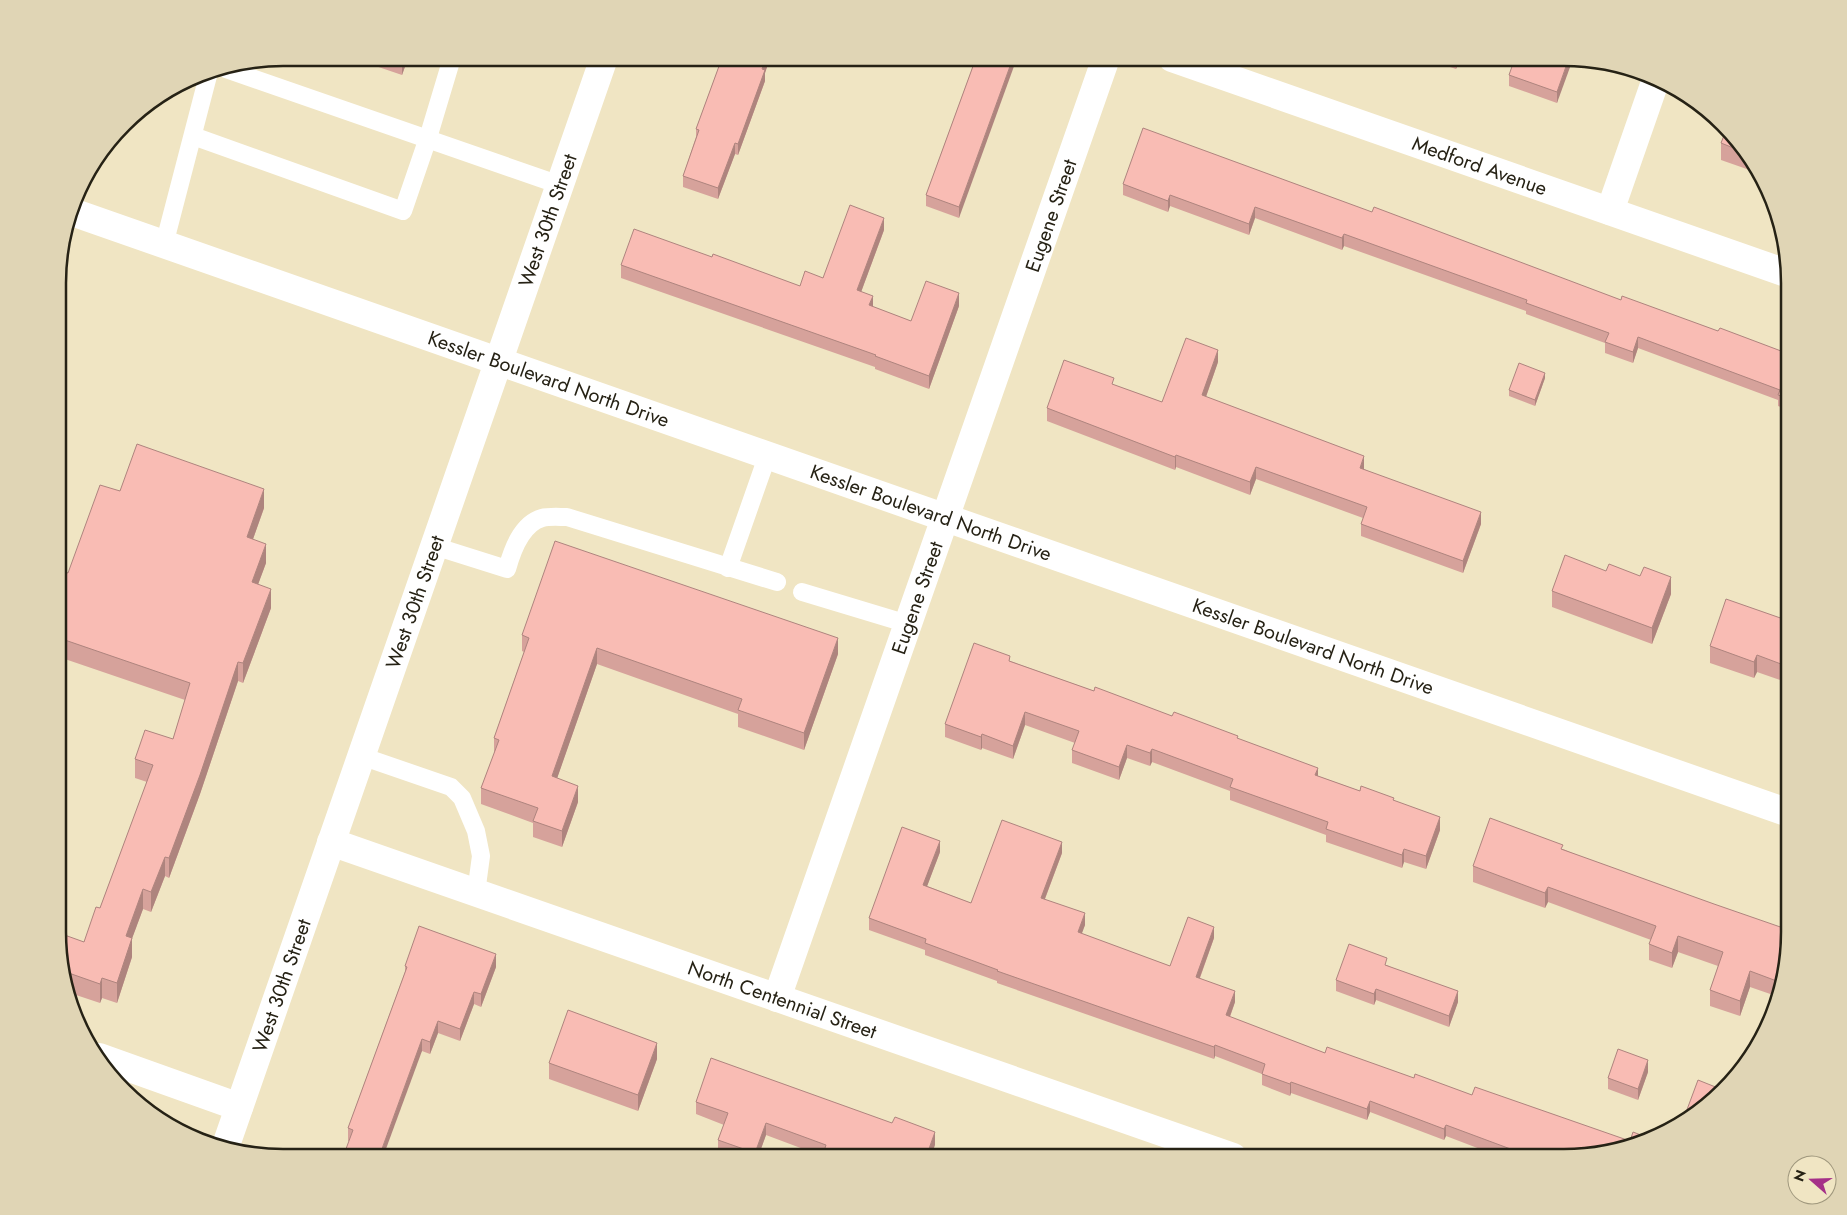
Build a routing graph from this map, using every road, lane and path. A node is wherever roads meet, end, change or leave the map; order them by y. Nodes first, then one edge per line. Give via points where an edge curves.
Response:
1 (450, 66) edge
2 (601, 66) edge
3 (1103, 66) edge
4 (1195, 66) edge
5 (234, 72) edge
6 (207, 80) edge
7 (1654, 86) edge
8 (193, 136) junction
9 (428, 138) junction
10 (560, 186) junction
11 (1610, 211) junction
12 (78, 214) edge
13 (164, 245) junction
14 (1780, 271) edge
15 (499, 360) junction
16 (768, 454) junction
17 (946, 517) junction
18 (434, 546) junction
19 (728, 568) junction
20 (777, 582) dead end
21 (802, 592) dead end
22 (908, 624) junction
23 (361, 756) junction
24 (1781, 809) edge
25 (331, 842) junction
26 (476, 893) junction
27 (777, 998) junction
28 (108, 1060) edge
29 (239, 1107) junction
30 (227, 1141) edge
31 (1210, 1149) edge

1 - 9 lane
2 - 10 main road, West 30th Street
3 - 17 main road, Eugene Street
4 - 11 main road, Medford Avenue
5 - 9 lane
6 - 8 lane
7 - 11 main road
8 - 9 lane via 403,211
8 - 13 lane
9 - 10 lane
10 - 15 main road, West 30th Street
11 - 14 main road, Medford Avenue
12 - 13 main road, Kessler Boulevard North Drive
13 - 15 main road, Kessler Boulevard North Drive
15 - 16 main road, Kessler Boulevard North Drive
15 - 18 main road, West 30th Street
16 - 17 main road, Kessler Boulevard North Drive
16 - 19 lane
17 - 22 main road, Eugene Street
17 - 24 main road, Kessler Boulevard North Drive
18 - 19 lane via 506,569 514,545 528,528 541,518 566,517
18 - 23 main road, West 30th Street
19 - 20 lane
21 - 22 lane
22 - 27 main road, Eugene Street
23 - 25 main road, West 30th Street
23 - 26 lane via 451,787 462,798 476,831 481,856
25 - 26 main road, North Centennial Street
25 - 29 main road, West 30th Street
26 - 27 main road, North Centennial Street
27 - 31 main road, North Centennial Street
28 - 29 main road
29 - 30 main road, West 30th Street

